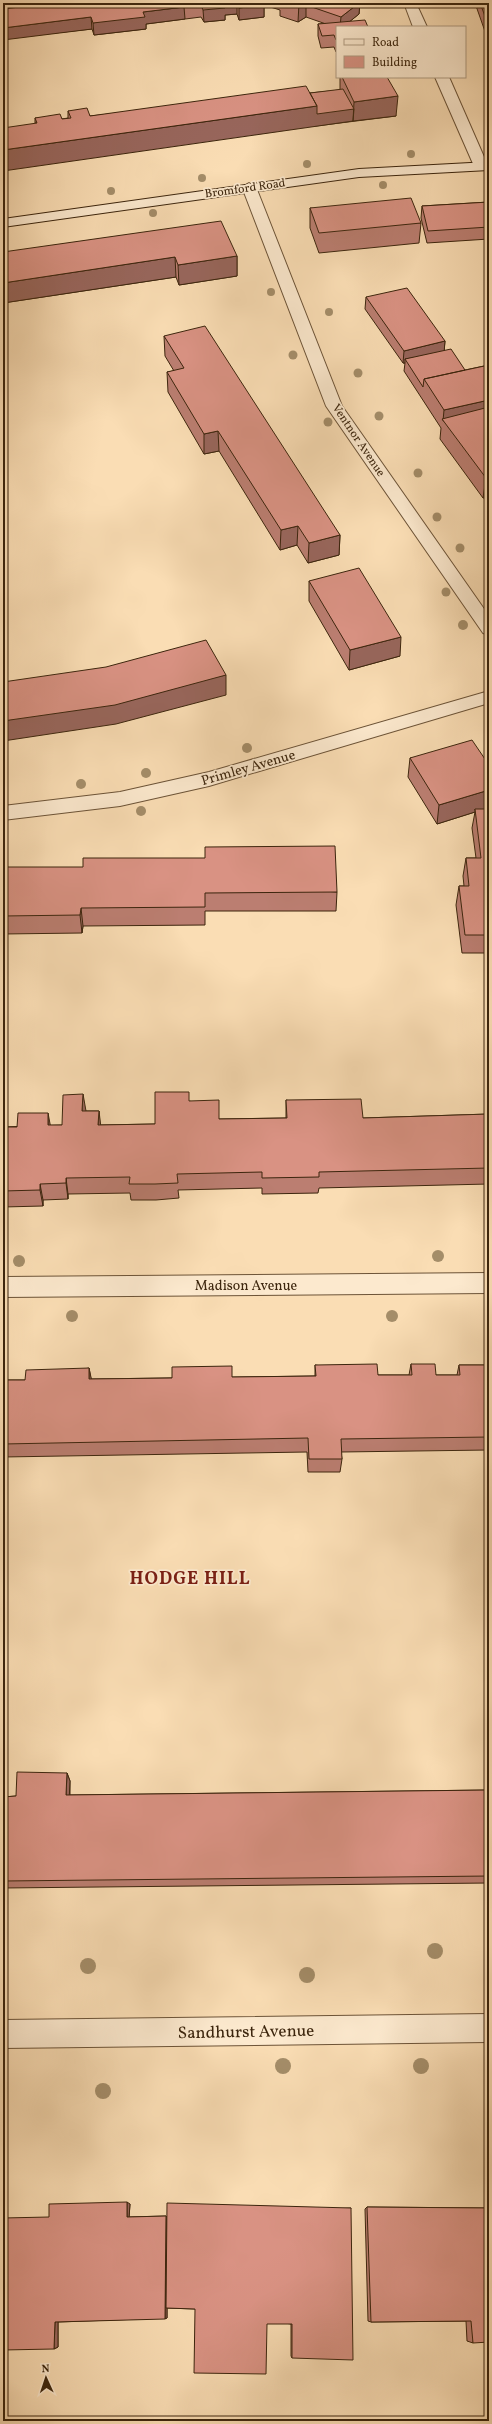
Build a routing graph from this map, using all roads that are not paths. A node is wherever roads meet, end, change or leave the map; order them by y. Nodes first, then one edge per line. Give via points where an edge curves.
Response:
1 (410, 3) edge
2 (420, 26) edge
3 (442, 78) edge
4 (485, 166) edge
5 (249, 187) junction
6 (3, 223) edge
7 (489, 629) edge
8 (489, 697) edge
9 (3, 813) edge
10 (489, 1283) edge
11 (3, 1287) edge
12 (489, 2028) edge
13 (3, 2034) edge

1 - 2 street
3 - 4 street
4 - 5 street, Bromford Road via 359,173
5 - 6 street, Bromford Road
5 - 7 street, Ventnor Avenue via 334,406
8 - 9 street, Primley Avenue via 209,779 120,799
10 - 11 street, Madison Avenue
12 - 13 street, Sandhurst Avenue

